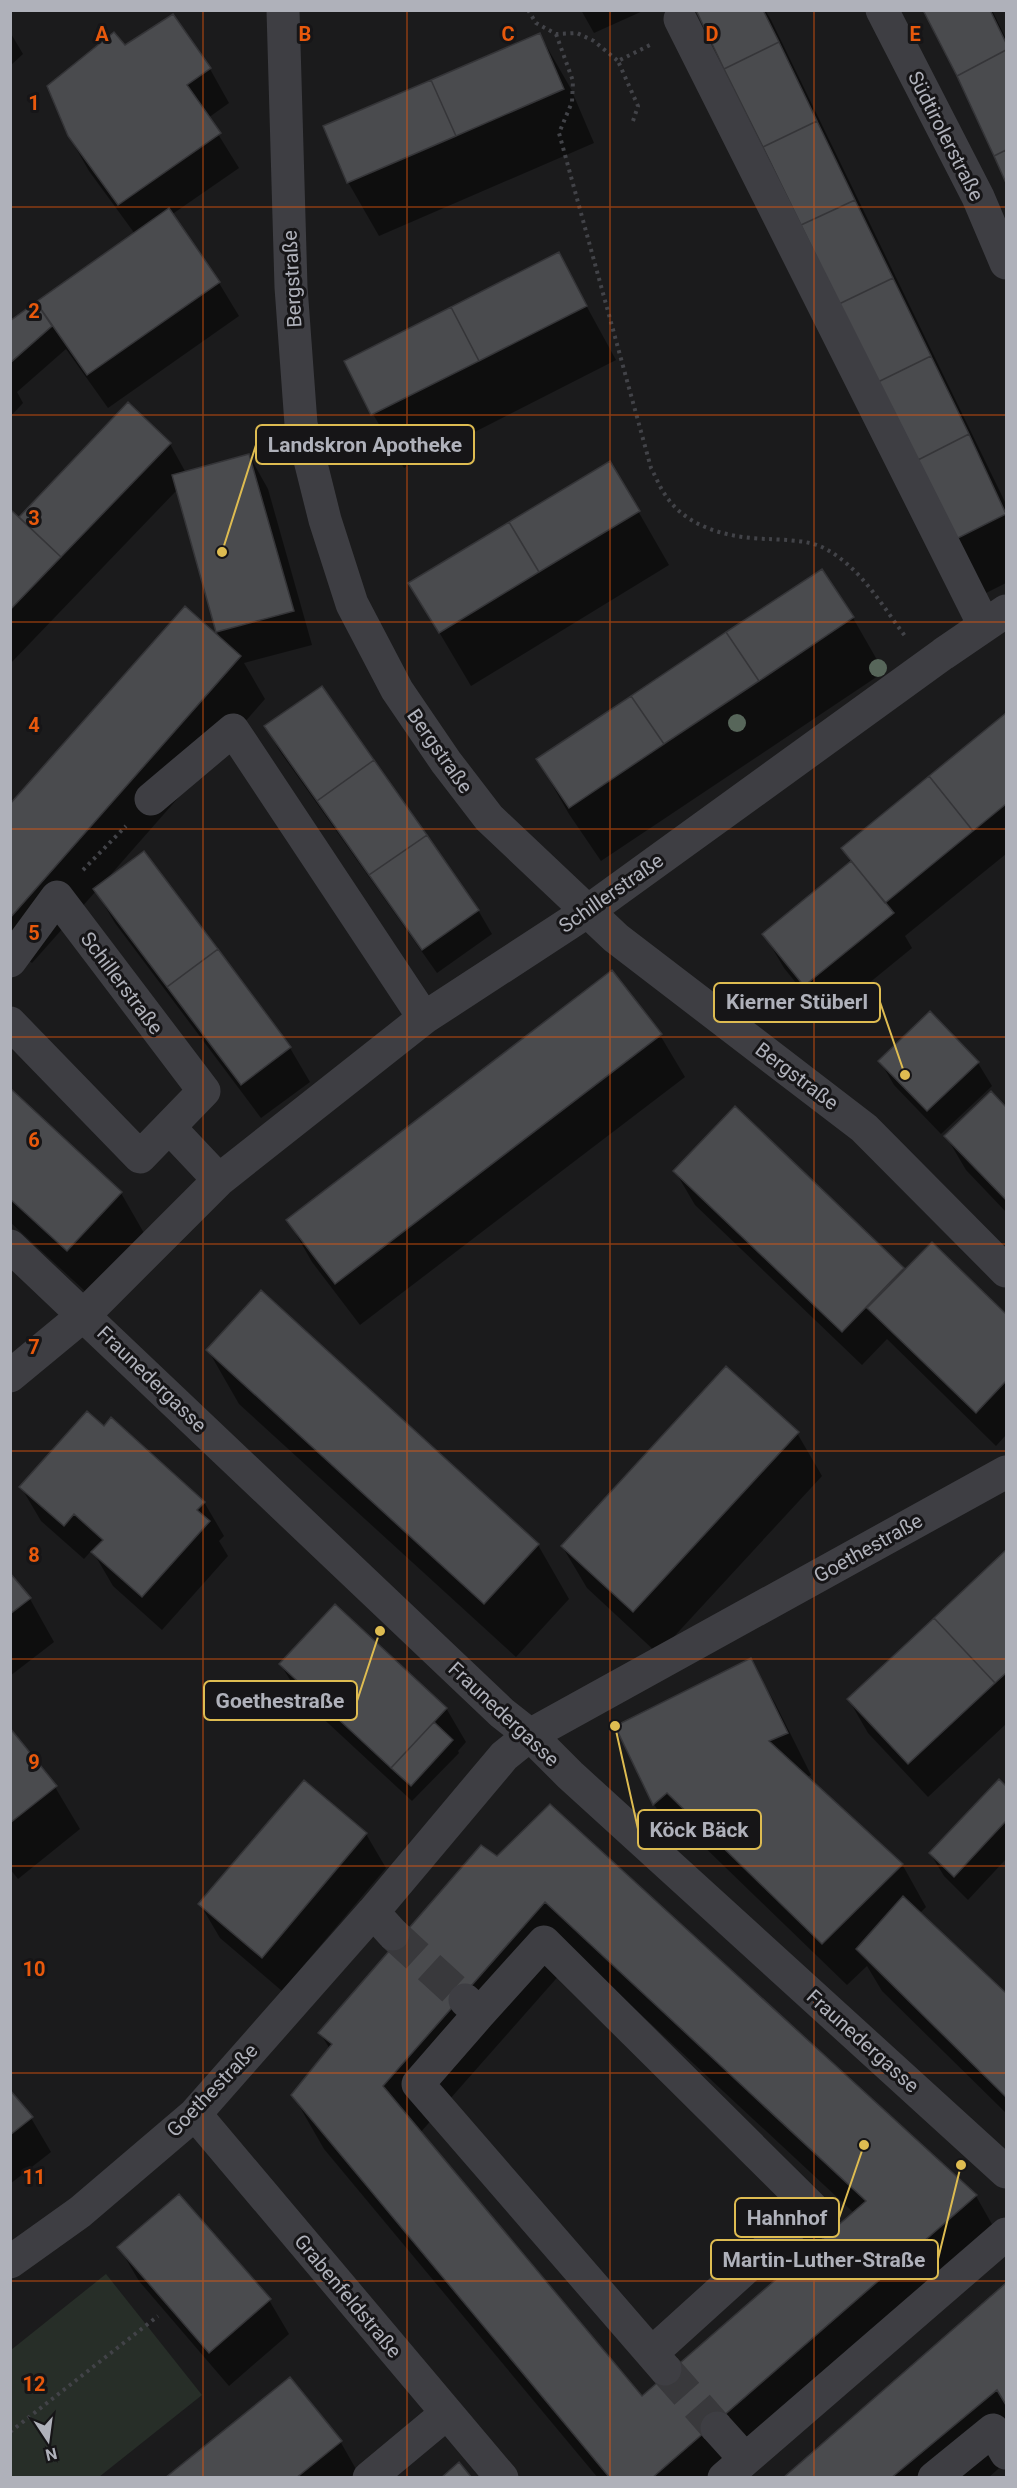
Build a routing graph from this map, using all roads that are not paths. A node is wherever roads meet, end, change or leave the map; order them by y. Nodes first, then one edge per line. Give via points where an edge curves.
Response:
1 (882, 10) edge
2 (287, 12) edge
3 (683, 24) road end
4 (1006, 263) edge
5 (995, 618) edge
6 (151, 799) road end
7 (588, 911) junction
8 (10, 961) edge
9 (424, 1018) junction
10 (10, 1023) edge
11 (169, 1128) junction
12 (219, 1180) junction
13 (10, 1246) edge
14 (1006, 1271) edge
15 (85, 1314) junction
16 (10, 1376) edge
17 (1006, 1472) edge
18 (530, 1735) junction
19 (472, 2007) joint
20 (195, 2114) junction
21 (1006, 2172) edge
22 (1006, 2234) edge
23 (10, 2262) edge
24 (447, 2413) junction
25 (717, 2428) tunnel mouth
26 (1006, 2452) edge
27 (734, 2469) edge
28 (369, 2478) edge
29 (502, 2478) edge
30 (934, 2478) edge

1 - 4 street, Südtirolerstraße via 978,197
2 - 7 street, Bergstraße via 291,287 300,424 352,604 397,690 489,818
3 - 5 street
5 - 7 street, Schillerstraße
6 - 9 street via 233,730
7 - 9 street, Schillerstraße
7 - 14 street, Bergstraße via 615,938 864,1128
8 - 11 street, Schillerstraße via 57,897 204,1091
9 - 12 street, Schillerstraße
10 - 11 street, Schillerstraße via 140,1157
11 - 12 street
12 - 15 street, Schillerstraße
13 - 15 street, Fraunedergasse
15 - 16 street, Schillerstraße
15 - 18 street, Fraunedergasse
17 - 18 street, Goethestraße
18 - 20 street, Goethestraße via 504,1756 383,1923
18 - 21 street, Fraunedergasse
19 - 19 street via 544,1942 812,2208 659,2361 418,2084
20 - 23 street, Goethestraße via 80,2212
20 - 24 street, Grabenfeldstraße
22 - 27 street
24 - 28 street
24 - 29 street, Grabenfeldstraße
25 - 27 street
26 - 30 street via 993,2430

